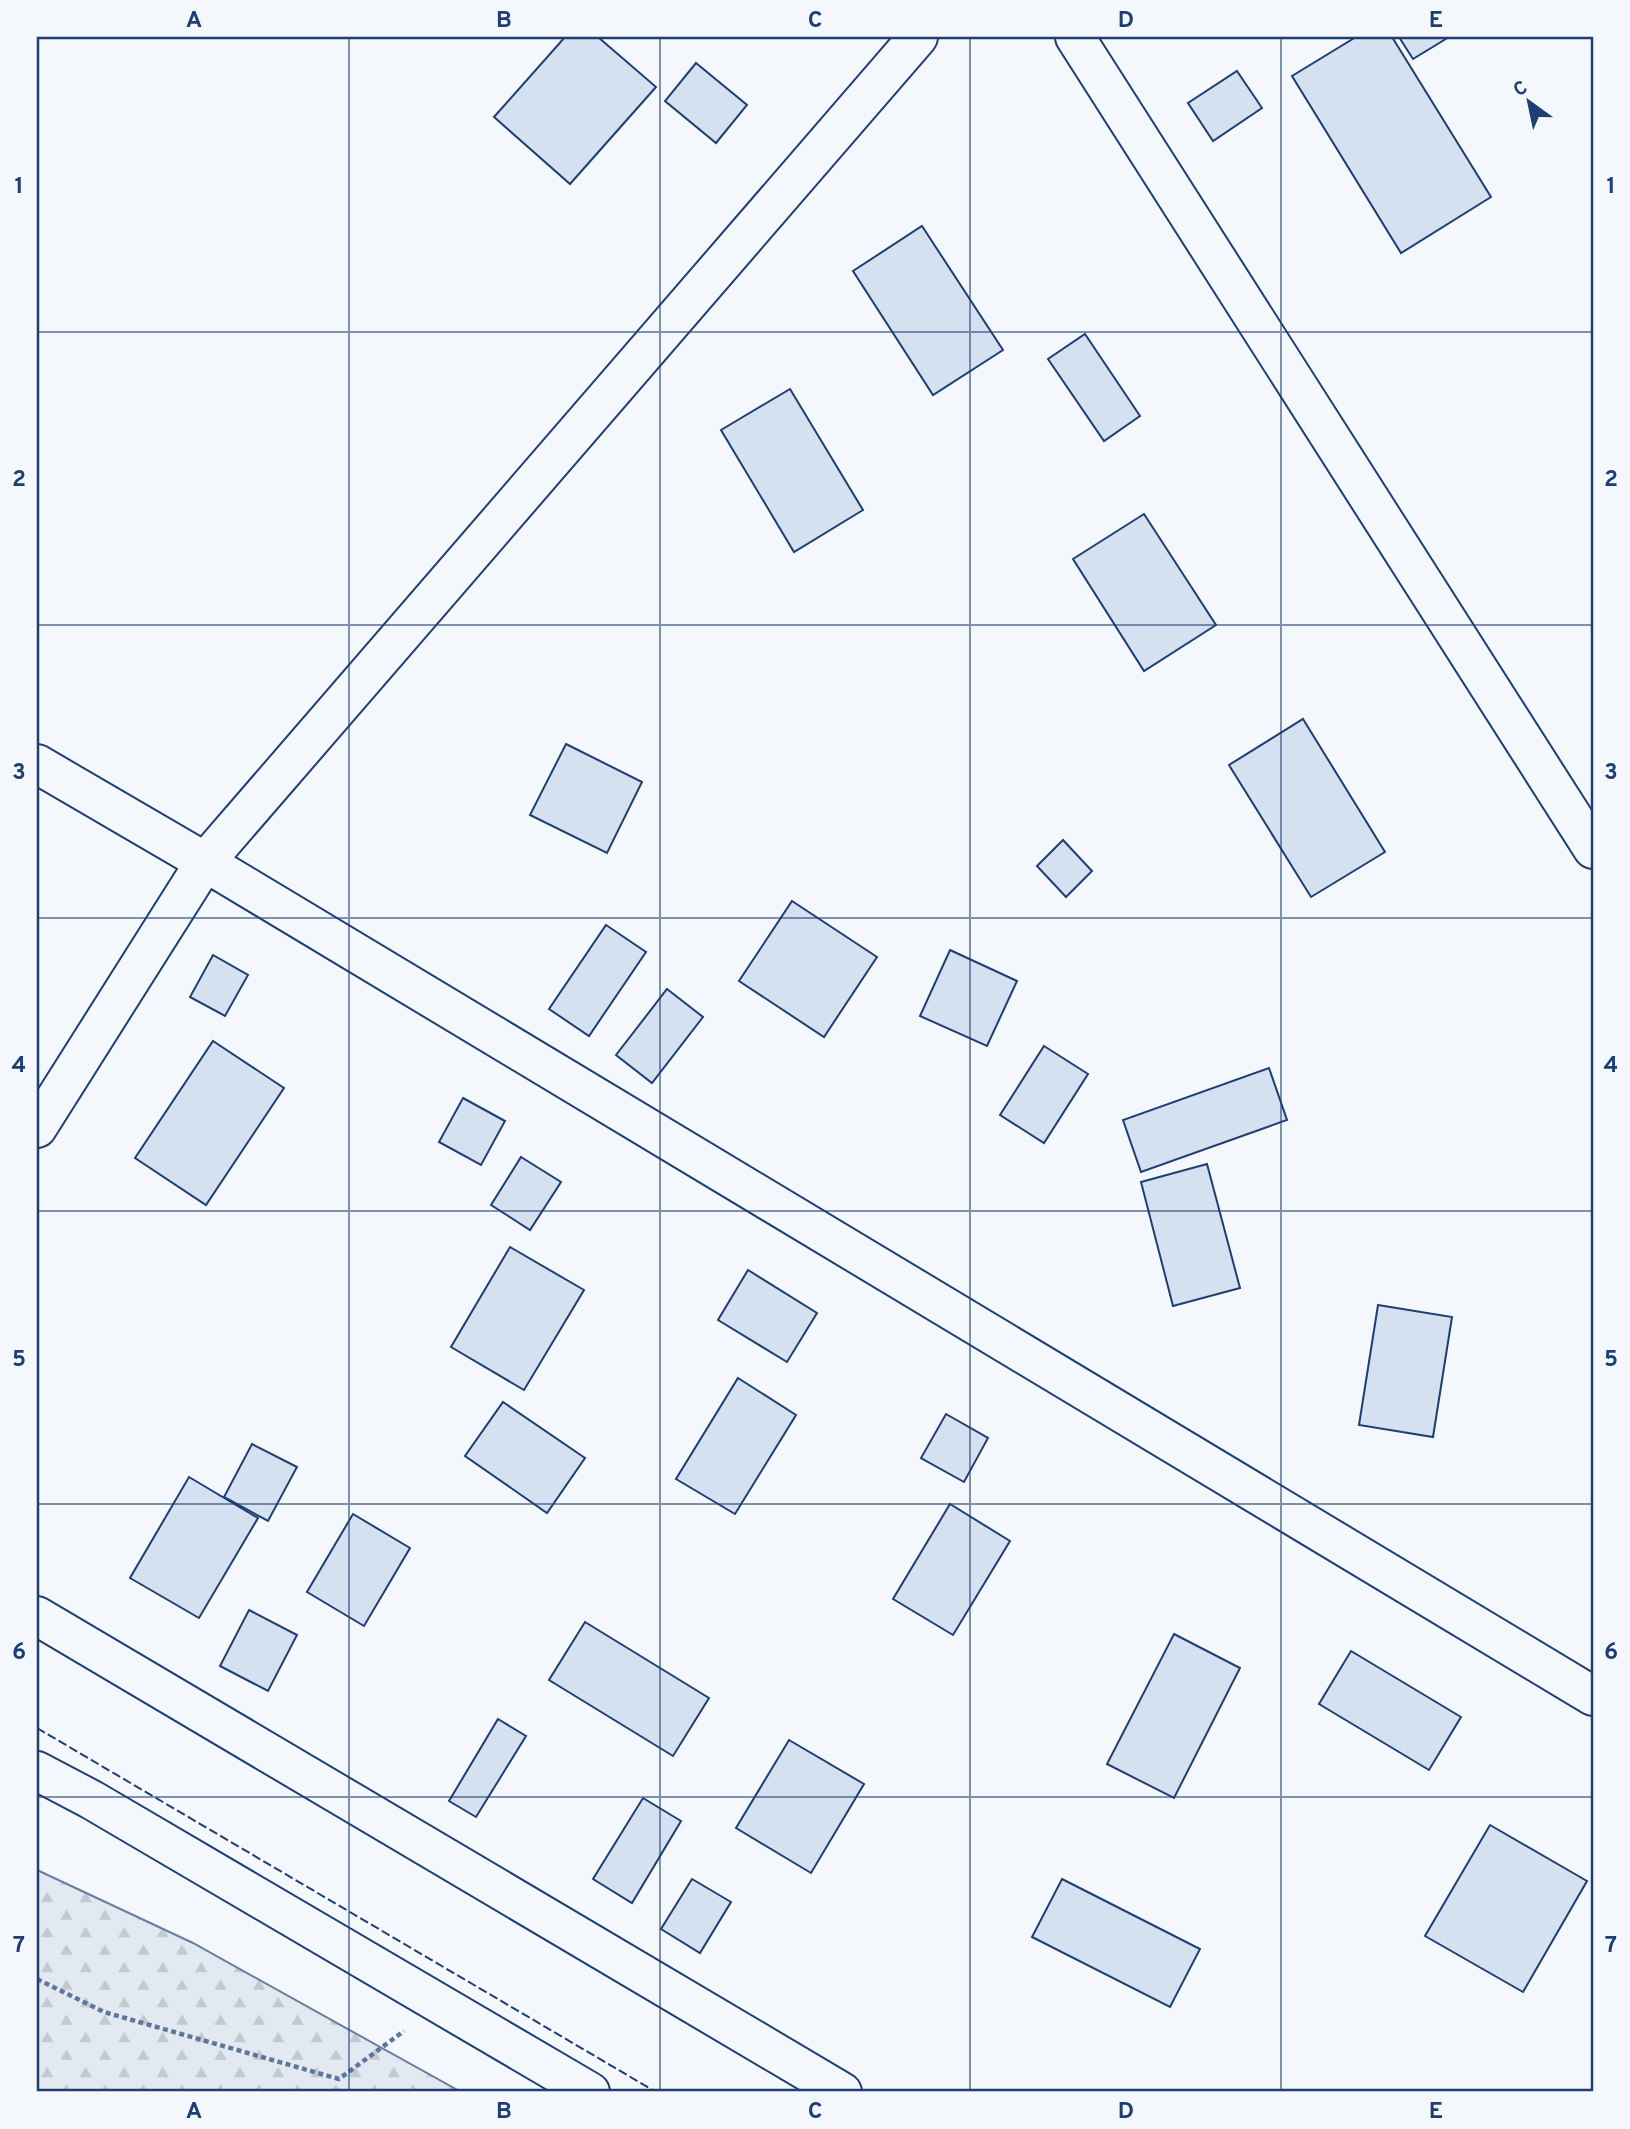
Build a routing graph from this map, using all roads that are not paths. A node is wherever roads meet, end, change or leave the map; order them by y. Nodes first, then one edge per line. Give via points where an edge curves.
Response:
1 (918, 37) edge
2 (1075, 37) edge
3 (37, 764) edge
4 (1593, 849) edge
5 (205, 862) junction
6 (37, 1128) edge
7 (37, 1616) edge
8 (1593, 1696) edge
9 (37, 1771) edge
10 (590, 2092) edge
11 (842, 2092) edge

1 - 5 street
2 - 4 street
3 - 5 street
5 - 6 street
5 - 8 street
7 - 11 street
9 - 10 street

